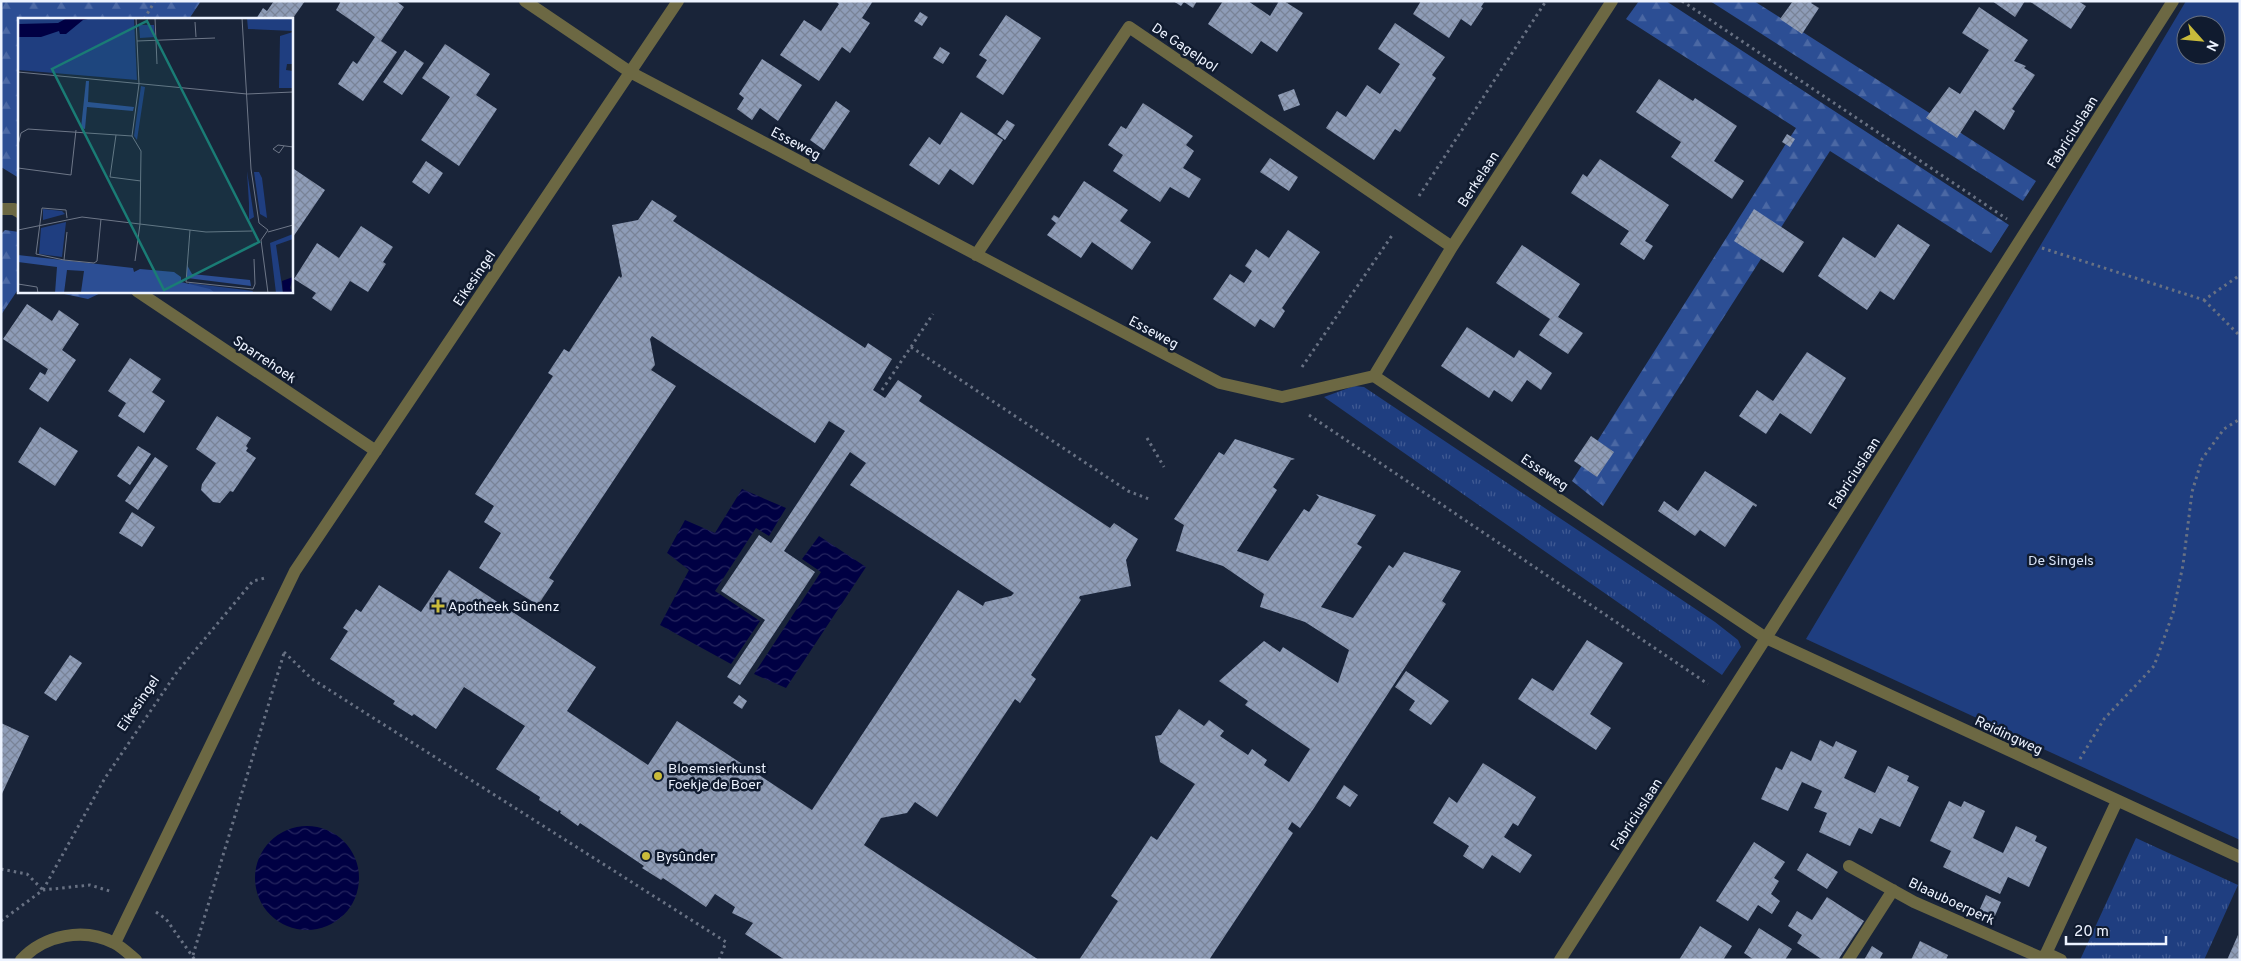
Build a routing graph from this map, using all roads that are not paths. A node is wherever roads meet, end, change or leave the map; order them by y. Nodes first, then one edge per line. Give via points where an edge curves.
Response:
1 (525, 1) edge
2 (678, 1) edge
3 (1612, 1) edge
4 (2172, 1) edge
5 (630, 72) junction
6 (1, 209) edge
7 (18, 211) edge
8 (1452, 247) junction
9 (976, 255) junction
10 (138, 292) edge
11 (1374, 376) junction
12 (376, 451) junction
13 (1766, 638) junction
14 (2117, 801) junction
15 (2240, 857) edge
16 (1849, 866) dead end
17 (1893, 890) junction
18 (115, 943) junction
19 (2044, 957) edge
20 (21, 960) edge
21 (136, 960) edge
22 (1560, 960) edge
23 (1848, 960) edge
24 (2061, 960) edge

1 - 5 street, Esseweg
2 - 5 street, Eikesingel
3 - 8 street, Berkelaan
4 - 13 street, Fabriciuslaan
5 - 9 street, Esseweg
5 - 12 street, Eikesingel
6 - 7 street
8 - 9 street, De Gagelpol via 1129,27
8 - 11 street, Berkelaan
9 - 11 street, Esseweg via 1220,383 1282,397
10 - 12 street, Sparrehoek
11 - 13 street, Esseweg
12 - 18 street, Eikesingel via 295,570
13 - 14 street, Reidingweg
13 - 22 street, Fabriciuslaan
14 - 15 street, Reidingweg
14 - 19 street
16 - 17 street, Blaauboerperk
17 - 19 street, Blaauboerperk
17 - 23 street
18 - 20 street via 94,936 71,934 50,940
18 - 21 street
19 - 24 street, Blaauboerperk

